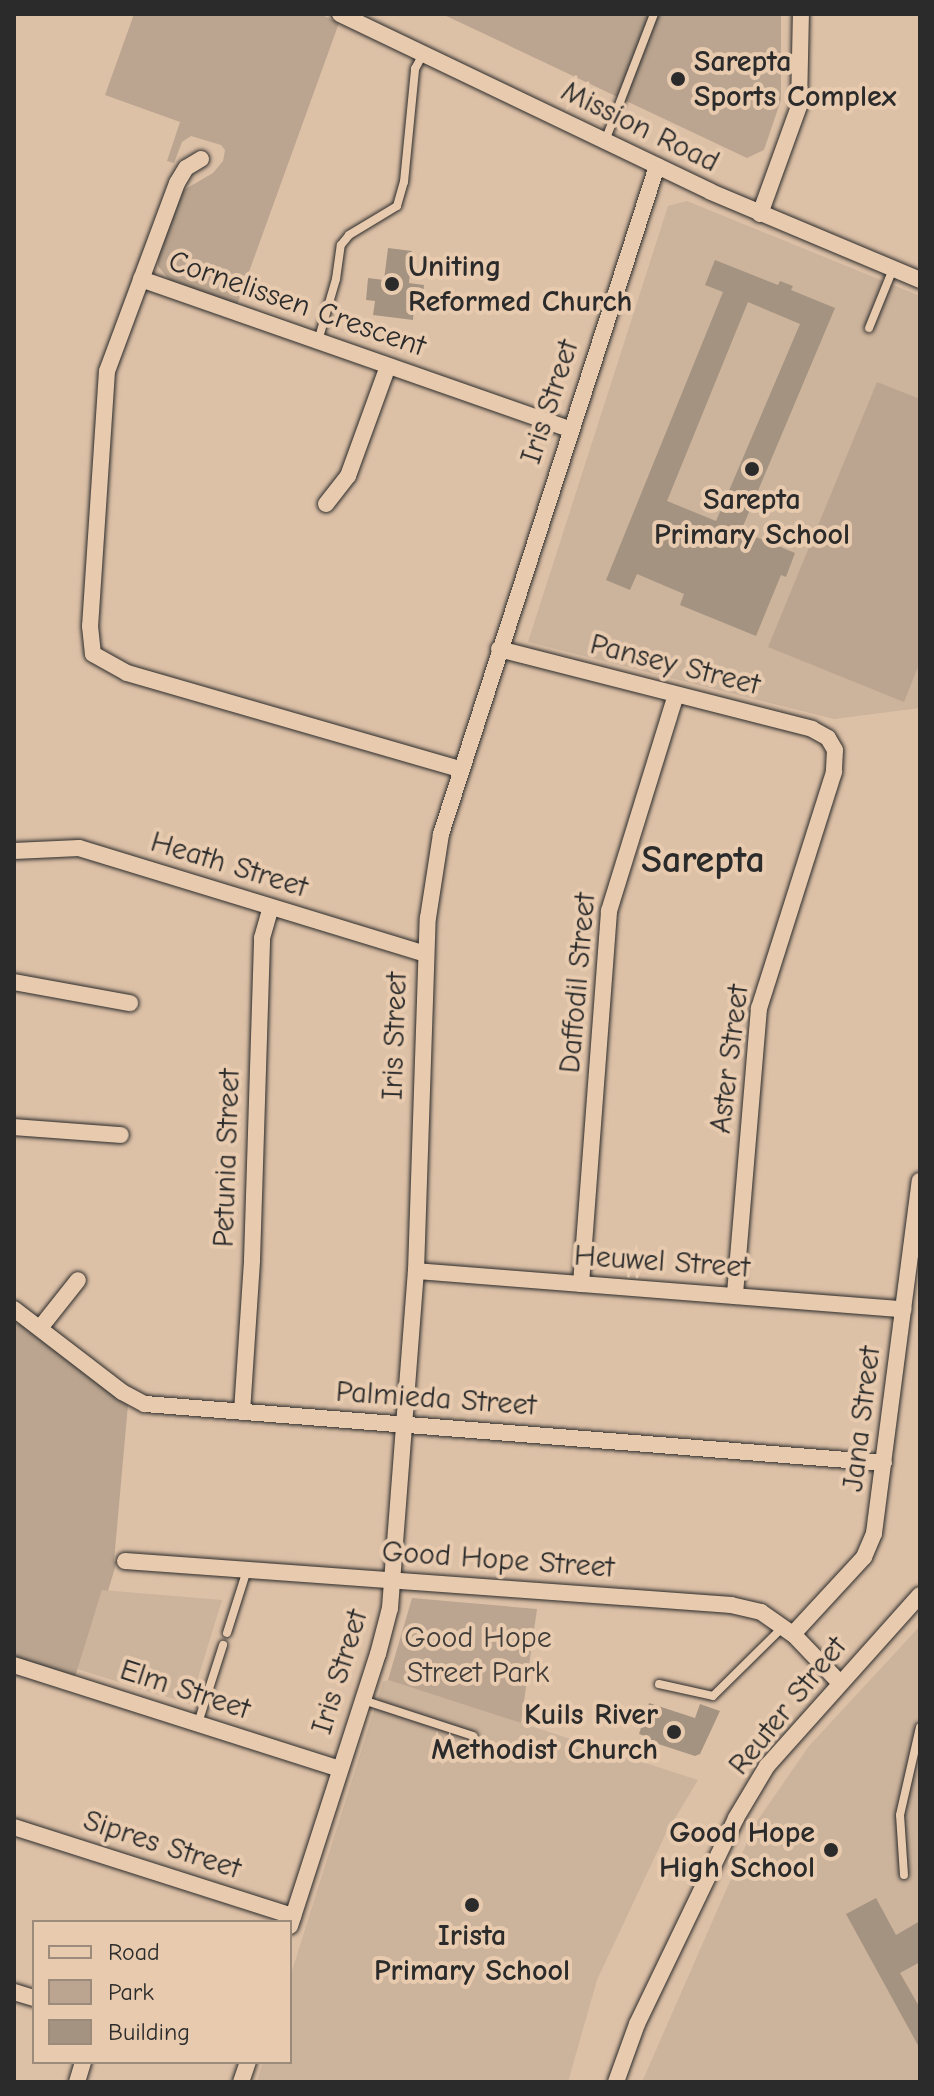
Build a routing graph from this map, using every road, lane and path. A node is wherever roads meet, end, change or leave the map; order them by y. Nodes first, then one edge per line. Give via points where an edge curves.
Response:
1 (340, 14) edge
2 (654, 14) edge
3 (801, 14) edge
4 (423, 54) junction
5 (605, 141) junction
6 (201, 159) dead end
7 (657, 166) junction
8 (760, 214) junction
9 (893, 269) junction
10 (141, 279) junction
11 (920, 280) edge
12 (869, 328) dead end
13 (317, 342) junction
14 (388, 366) junction
15 (570, 429) junction
16 (326, 504) dead end
17 (499, 649) junction
18 (676, 695) junction
19 (832, 744) joint
20 (460, 769) junction
21 (14, 851) edge
22 (271, 907) junction
23 (426, 954) junction
24 (14, 982) edge
25 (130, 1003) dead end
26 (14, 1127) edge
27 (121, 1135) dead end
28 (920, 1181) edge
29 (416, 1271) junction
30 (78, 1280) dead end
31 (581, 1284) junction
32 (735, 1296) junction
33 (14, 1309) edge
34 (904, 1309) junction
35 (40, 1328) junction
36 (242, 1412) junction
37 (404, 1425) junction
38 (884, 1463) junction
39 (125, 1561) dead end
40 (247, 1570) junction
41 (393, 1581) junction
42 (920, 1595) edge
43 (788, 1631) junction
44 (227, 1633) dead end
45 (223, 1645) dead end
46 (14, 1665) edge
47 (839, 1682) junction
48 (659, 1684) dead end
49 (362, 1700) junction
50 (198, 1723) junction
51 (920, 1727) edge
52 (473, 1736) dead end
53 (340, 1769) junction
54 (14, 1827) edge
55 (904, 1875) dead end
56 (289, 1920) edge
57 (292, 1921) edge
58 (616, 2082) edge

1 - 4 street, Mission Road
2 - 5 lane
3 - 8 street via 797,116
4 - 5 street, Mission Road
4 - 13 lane via 415,69 397,206 341,245
5 - 7 street, Mission Road
6 - 10 street via 186,168 177,183
7 - 8 street, Mission Road
7 - 15 street, Iris Street
8 - 9 street, Mission Road
9 - 11 street, Mission Road
9 - 12 lane
10 - 13 street, Cornelissen Crescent
10 - 20 street, Cornelissen Crescent via 105,382 90,626 93,654 127,673
13 - 14 street, Cornelissen Crescent
14 - 15 street, Cornelissen Crescent
14 - 16 street via 348,476
15 - 17 street, Iris Street
17 - 18 street, Pansey Street
17 - 20 street, Iris Street
18 - 19 street, Pansey Street via 812,729
18 - 31 street, Daffodil Street via 609,911
19 - 32 street, Aster Street via 836,765 759,1008
20 - 23 street, Iris Street via 436,858
21 - 22 street, Heath Street via 79,848
22 - 23 street, Heath Street
22 - 36 street, Petunia Street via 262,938
23 - 29 street, Iris Street
24 - 25 street
26 - 27 street
28 - 34 street, Jana Street
29 - 31 street, Heuwel Street
29 - 37 street, Iris Street
30 - 35 street
31 - 32 street, Heuwel Street
32 - 34 street, Heuwel Street
33 - 35 street, Palmieda Street
34 - 38 street, Jana Street
35 - 36 street, Palmieda Street via 134,1400
36 - 37 street, Palmieda Street
37 - 38 street, Palmieda Street
37 - 41 street, Iris Street
38 - 43 street, Jana Street via 877,1523 868,1549
39 - 40 street, Good Hope Street
40 - 41 street, Good Hope Street
40 - 44 lane
41 - 43 street, Good Hope Street via 731,1605 761,1612
41 - 49 street, Iris Street
42 - 47 street, Reuter Street
43 - 47 street, Good Hope Street
43 - 48 lane via 713,1696
45 - 50 lane
46 - 50 street, Elm Street
47 - 58 street, Reuter Street via 767,1766 736,1818 627,2045
49 - 52 lane
49 - 53 street, Iris Street
50 - 53 street, Elm Street
51 - 55 lane via 900,1815
53 - 57 street, Iris Street
54 - 56 street, Sipres Street

